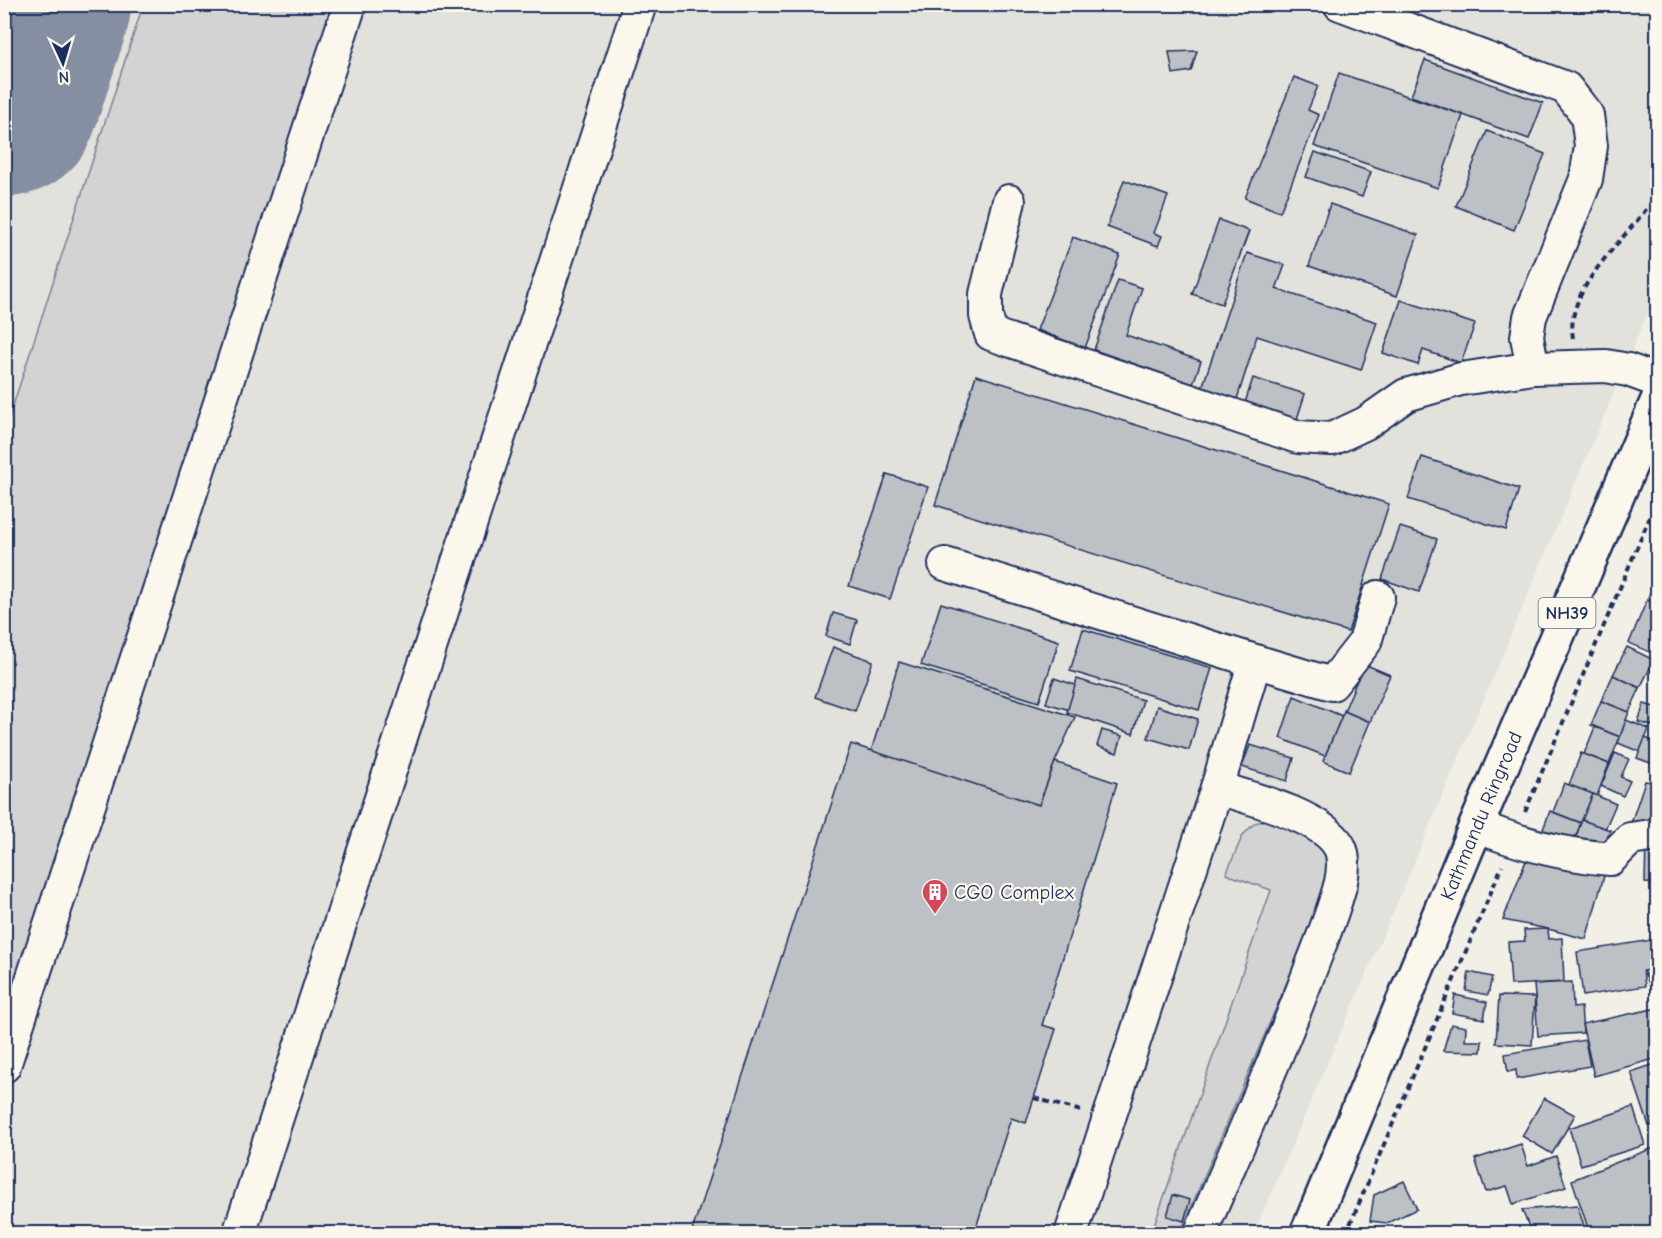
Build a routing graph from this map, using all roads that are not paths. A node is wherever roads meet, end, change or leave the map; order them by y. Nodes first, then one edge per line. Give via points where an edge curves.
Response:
1 (350, 4) edge
2 (640, 4) edge
3 (1340, 4) edge
4 (1009, 201) dead end
5 (1533, 368) junction
6 (1658, 381) edge
7 (1658, 400) edge
8 (945, 564) dead end
9 (1378, 597) dead end
10 (1255, 661) junction
11 (1217, 788) junction
12 (1476, 826) junction
13 (1658, 835) edge
14 (4, 1066) edge
15 (239, 1233) edge
16 (1071, 1233) edge
17 (1200, 1233) edge
18 (1307, 1233) edge

1 - 14 street
2 - 15 street
3 - 5 street via 1566,88 1587,116 1591,146 1586,179 1530,317 1527,337
4 - 5 street via 986,294 991,334 1298,437 1332,439 1366,423 1406,395 1461,379
5 - 6 street via 1606,366
7 - 12 highway, Kathmandu Ringroad / NH39
8 - 10 street
9 - 10 street via 1365,642 1332,684
10 - 11 street
11 - 16 street
11 - 17 street via 1287,810 1323,829 1341,849 1343,866 1330,914 1278,1054
12 - 13 street via 1513,841 1610,859 1630,839
12 - 18 highway, Kathmandu Ringroad / NH39

